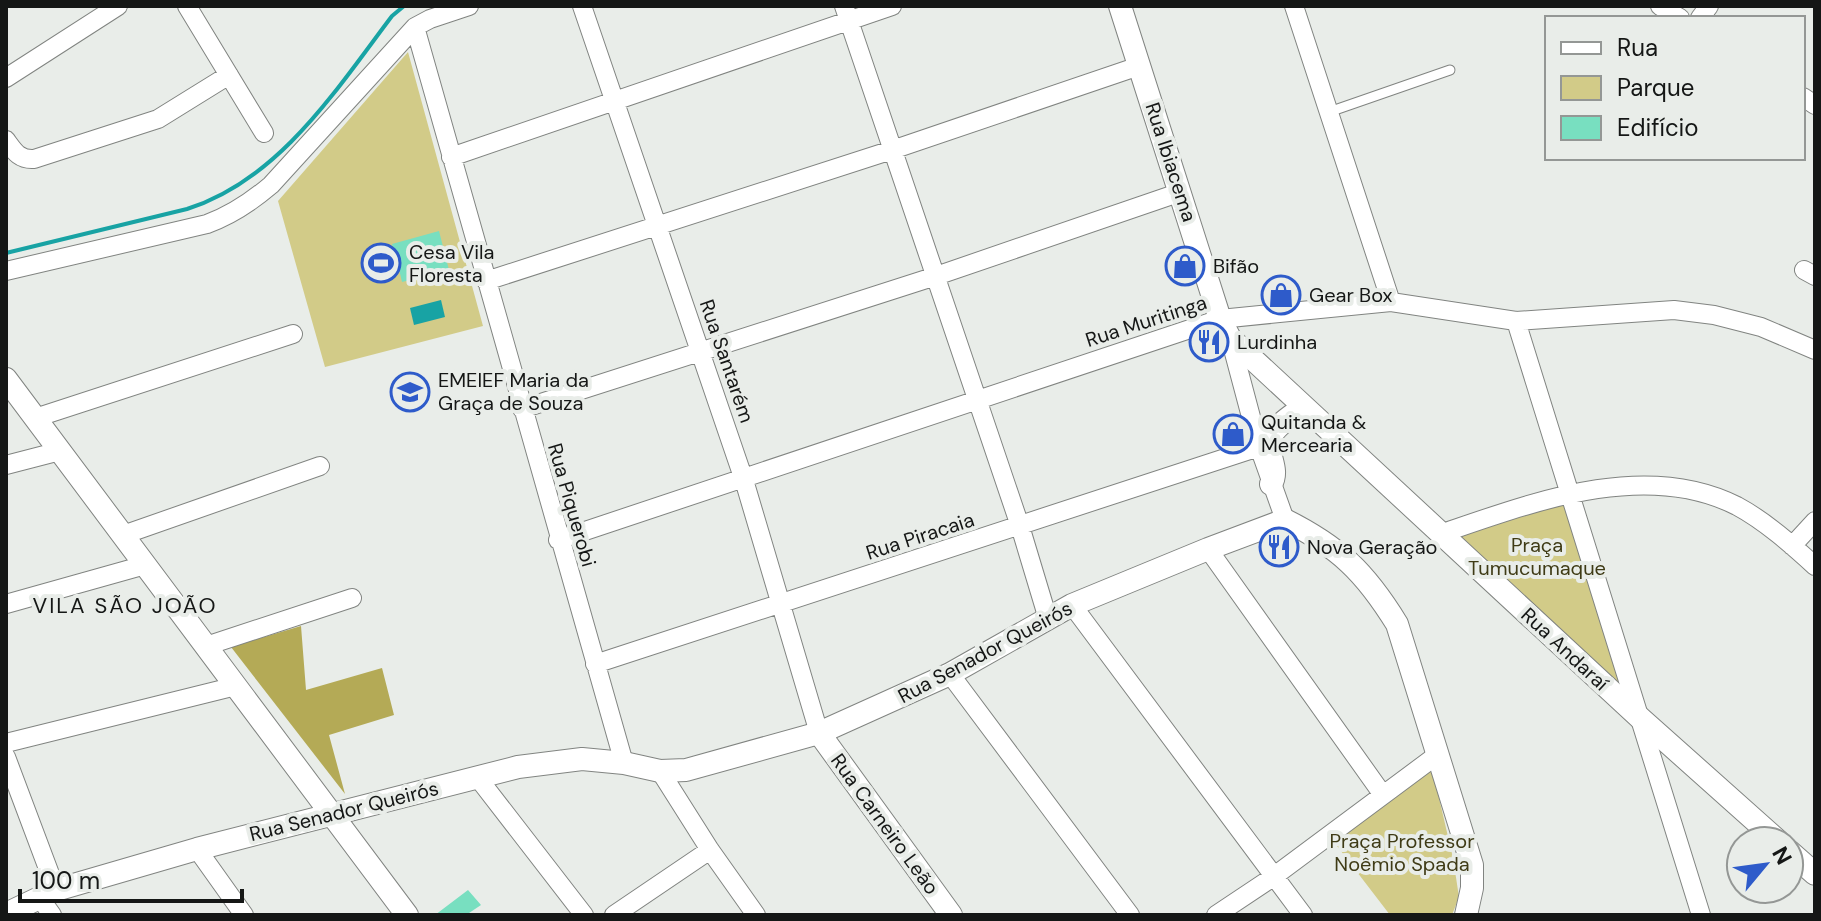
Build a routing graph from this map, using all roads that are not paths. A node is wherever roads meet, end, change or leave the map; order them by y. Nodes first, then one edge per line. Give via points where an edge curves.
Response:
1 (118, 6) edge
2 (187, 6) edge
3 (469, 6) edge
4 (582, 6) edge
5 (892, 6) edge
6 (1120, 6) edge
7 (1294, 6) edge
8 (846, 14) edge
9 (415, 27) junction
10 (1139, 66) junction
11 (1450, 70) dead end
12 (229, 75) junction
13 (6, 78) edge
14 (615, 101) junction
15 (1329, 112) junction
16 (264, 133) dead end
17 (6, 140) edge
18 (892, 150) junction
19 (451, 157) junction
20 (1181, 192) junction
21 (657, 226) junction
22 (6, 271) edge
23 (936, 276) junction
24 (486, 281) junction
25 (1391, 302) junction
26 (1516, 321) junction
27 (1225, 328) junction
28 (293, 334) dead end
29 (700, 350) junction
30 (1815, 350) edge
31 (6, 379) edge
32 (977, 401) junction
33 (1303, 407) junction
34 (522, 409) junction
35 (35, 418) junction
36 (1259, 447) junction
37 (60, 451) junction
38 (6, 465) edge
39 (320, 466) dead end
40 (744, 480) junction
41 (1271, 484) junction
42 (1568, 495) junction
43 (1285, 520) junction
44 (1815, 521) edge
45 (1020, 526) junction
46 (1440, 534) junction
47 (123, 535) junction
48 (558, 540) junction
49 (1792, 546) junction
50 (1208, 549) junction
51 (145, 565) junction
52 (1815, 566) edge
53 (352, 598) dead end
54 (6, 604) edge
55 (782, 605) junction
56 (1072, 605) junction
57 (1048, 619) junction
58 (206, 646) junction
59 (595, 664) junction
60 (950, 674) junction
61 (236, 686) junction
62 (1639, 717) junction
63 (819, 733) junction
64 (6, 743) edge
65 (1437, 755) junction
66 (6, 757) edge
67 (624, 763) junction
68 (660, 771) junction
69 (478, 778) junction
70 (1383, 795) junction
71 (331, 813) junction
72 (1760, 825) edge
73 (197, 849) junction
74 (710, 850) junction
75 (1273, 877) junction
76 (49, 901) edge
77 (6, 914) edge
78 (244, 915) edge
79 (407, 915) edge
80 (584, 915) edge
81 (614, 915) edge
82 (756, 915) edge
83 (951, 915) edge
84 (1130, 915) edge
85 (1216, 915) edge
86 (1303, 915) edge
87 (1466, 915) edge
88 (1701, 915) edge

1 - 13 street
2 - 12 street
3 - 9 street
4 - 14 street, Rua Santarém
5 - 8 street
6 - 10 street, Rua Ibiacema
7 - 15 street
8 - 14 street
8 - 18 street
9 - 19 street, Rua Piquerobi
9 - 22 street via 251,202 207,224
10 - 18 street
10 - 20 street, Rua Ibiacema
11 - 15 lane
12 - 16 street
12 - 17 street via 158,119 34,159 17,154
14 - 19 street
14 - 21 street, Rua Santarém
15 - 25 street
18 - 21 street
18 - 23 street
19 - 24 street, Rua Piquerobi
20 - 23 street
20 - 27 street, Rua Ibiacema
21 - 24 street
21 - 29 street, Rua Santarém
23 - 29 street
23 - 32 street
24 - 34 street, Rua Piquerobi
25 - 26 street, Rua Muritinga
25 - 27 street, Rua Muritinga
26 - 30 street, Rua Muritinga via 1674,310 1761,327
26 - 42 street
27 - 32 street, Rua Muritinga
27 - 33 street, Rua Andaraí
27 - 36 street, Rua Ibiacema
28 - 35 street
29 - 34 street
29 - 40 street, Rua Santarém
31 - 35 street
32 - 40 street, Rua Muritinga
32 - 45 street
33 - 41 street via 1270,440 1276,476
33 - 46 street, Rua Andaraí
34 - 48 street, Rua Piquerobi
35 - 37 street
36 - 41 street, Rua Ibiacema
36 - 45 street, Rua Piracaia
37 - 38 street
37 - 47 street
39 - 47 street
40 - 48 street, Rua Muritinga
40 - 55 street, Rua Santarém
41 - 43 street, Rua Ibiacema
42 - 46 street
42 - 49 street via 1629,485 1711,495 1739,507
42 - 62 street
43 - 50 street, Rua Senador Queirós
43 - 65 street via 1319,537 1377,592 1397,624
44 - 49 street
45 - 55 street, Rua Piracaia
45 - 57 street
46 - 62 street, Rua Andaraí
47 - 51 street
48 - 59 street, Rua Piquerobi
49 - 52 street
50 - 56 street, Rua Senador Queirós
50 - 70 street
51 - 54 street
51 - 58 street
53 - 58 street
55 - 59 street, Rua Piracaia
55 - 63 street, Rua Santarém
56 - 57 street, Rua Senador Queirós
56 - 75 street
57 - 60 street, Rua Senador Queirós
58 - 61 street
59 - 67 street, Rua Piquerobi
60 - 63 street, Rua Senador Queirós
60 - 84 street
61 - 64 street
61 - 71 street
62 - 72 street, Rua Andaraí
62 - 88 street
63 - 68 street, Rua Senador Queirós via 686,770
63 - 83 street, Rua Carneiro Leão
65 - 70 street
65 - 87 street via 1472,865
66 - 76 street
67 - 68 street, Rua Senador Queirós
67 - 69 street, Rua Senador Queirós via 582,759
68 - 74 street
69 - 71 street, Rua Senador Queirós
69 - 80 street
70 - 75 street
71 - 73 street, Rua Senador Queirós
71 - 79 street
73 - 76 street, Rua Senador Queirós
73 - 78 street
74 - 81 street
74 - 82 street
75 - 85 street
75 - 86 street
76 - 77 street, Rua Senador Queirós

